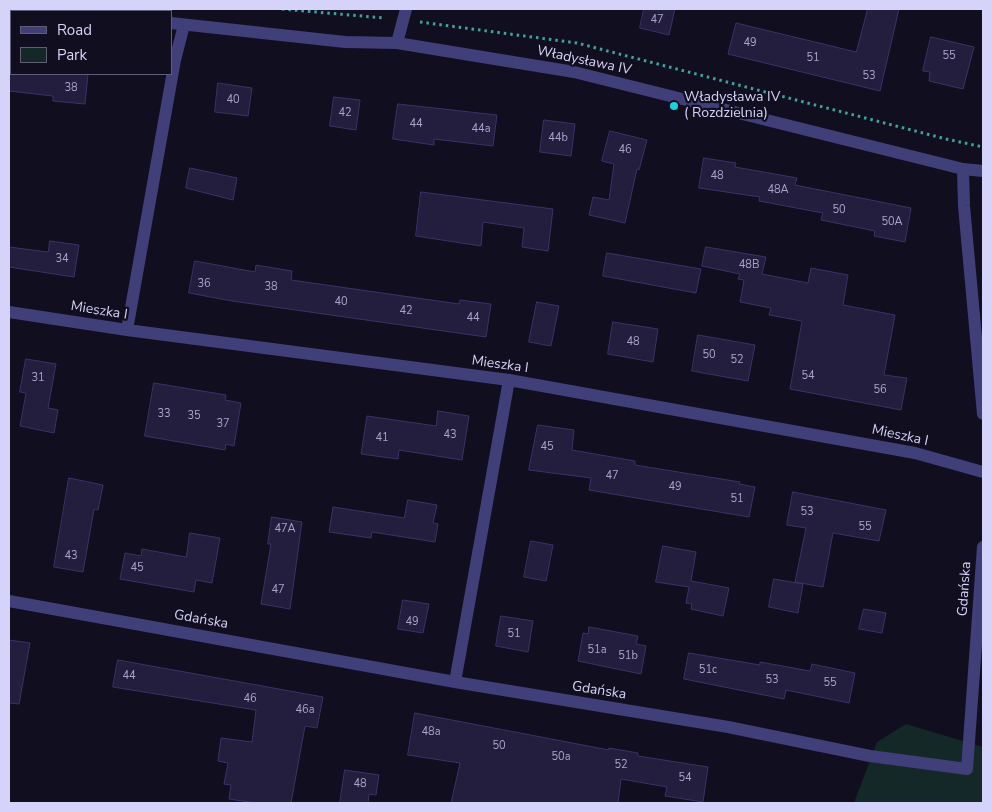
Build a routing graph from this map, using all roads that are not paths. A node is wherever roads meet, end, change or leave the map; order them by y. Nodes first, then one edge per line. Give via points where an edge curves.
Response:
1 (406, 9) edge
2 (177, 24) edge
3 (397, 43) junction
4 (963, 169) junction
5 (983, 171) edge
6 (9, 312) edge
7 (127, 330) junction
8 (509, 380) junction
9 (983, 414) edge
10 (983, 472) edge
11 (983, 547) edge
12 (9, 601) edge
13 (455, 682) junction

1 - 3 street
2 - 3 street, Władysława IV via 345,42
2 - 7 street via 175,60
3 - 4 street, Władysława IV via 574,72
4 - 5 street, Władysława IV
4 - 9 street
6 - 7 street, Mieszka I
7 - 8 street, Mieszka I
8 - 10 street, Mieszka I via 915,453
8 - 13 street
11 - 13 street, Gdańska via 966,769 870,756 728,727
12 - 13 street, Gdańska

